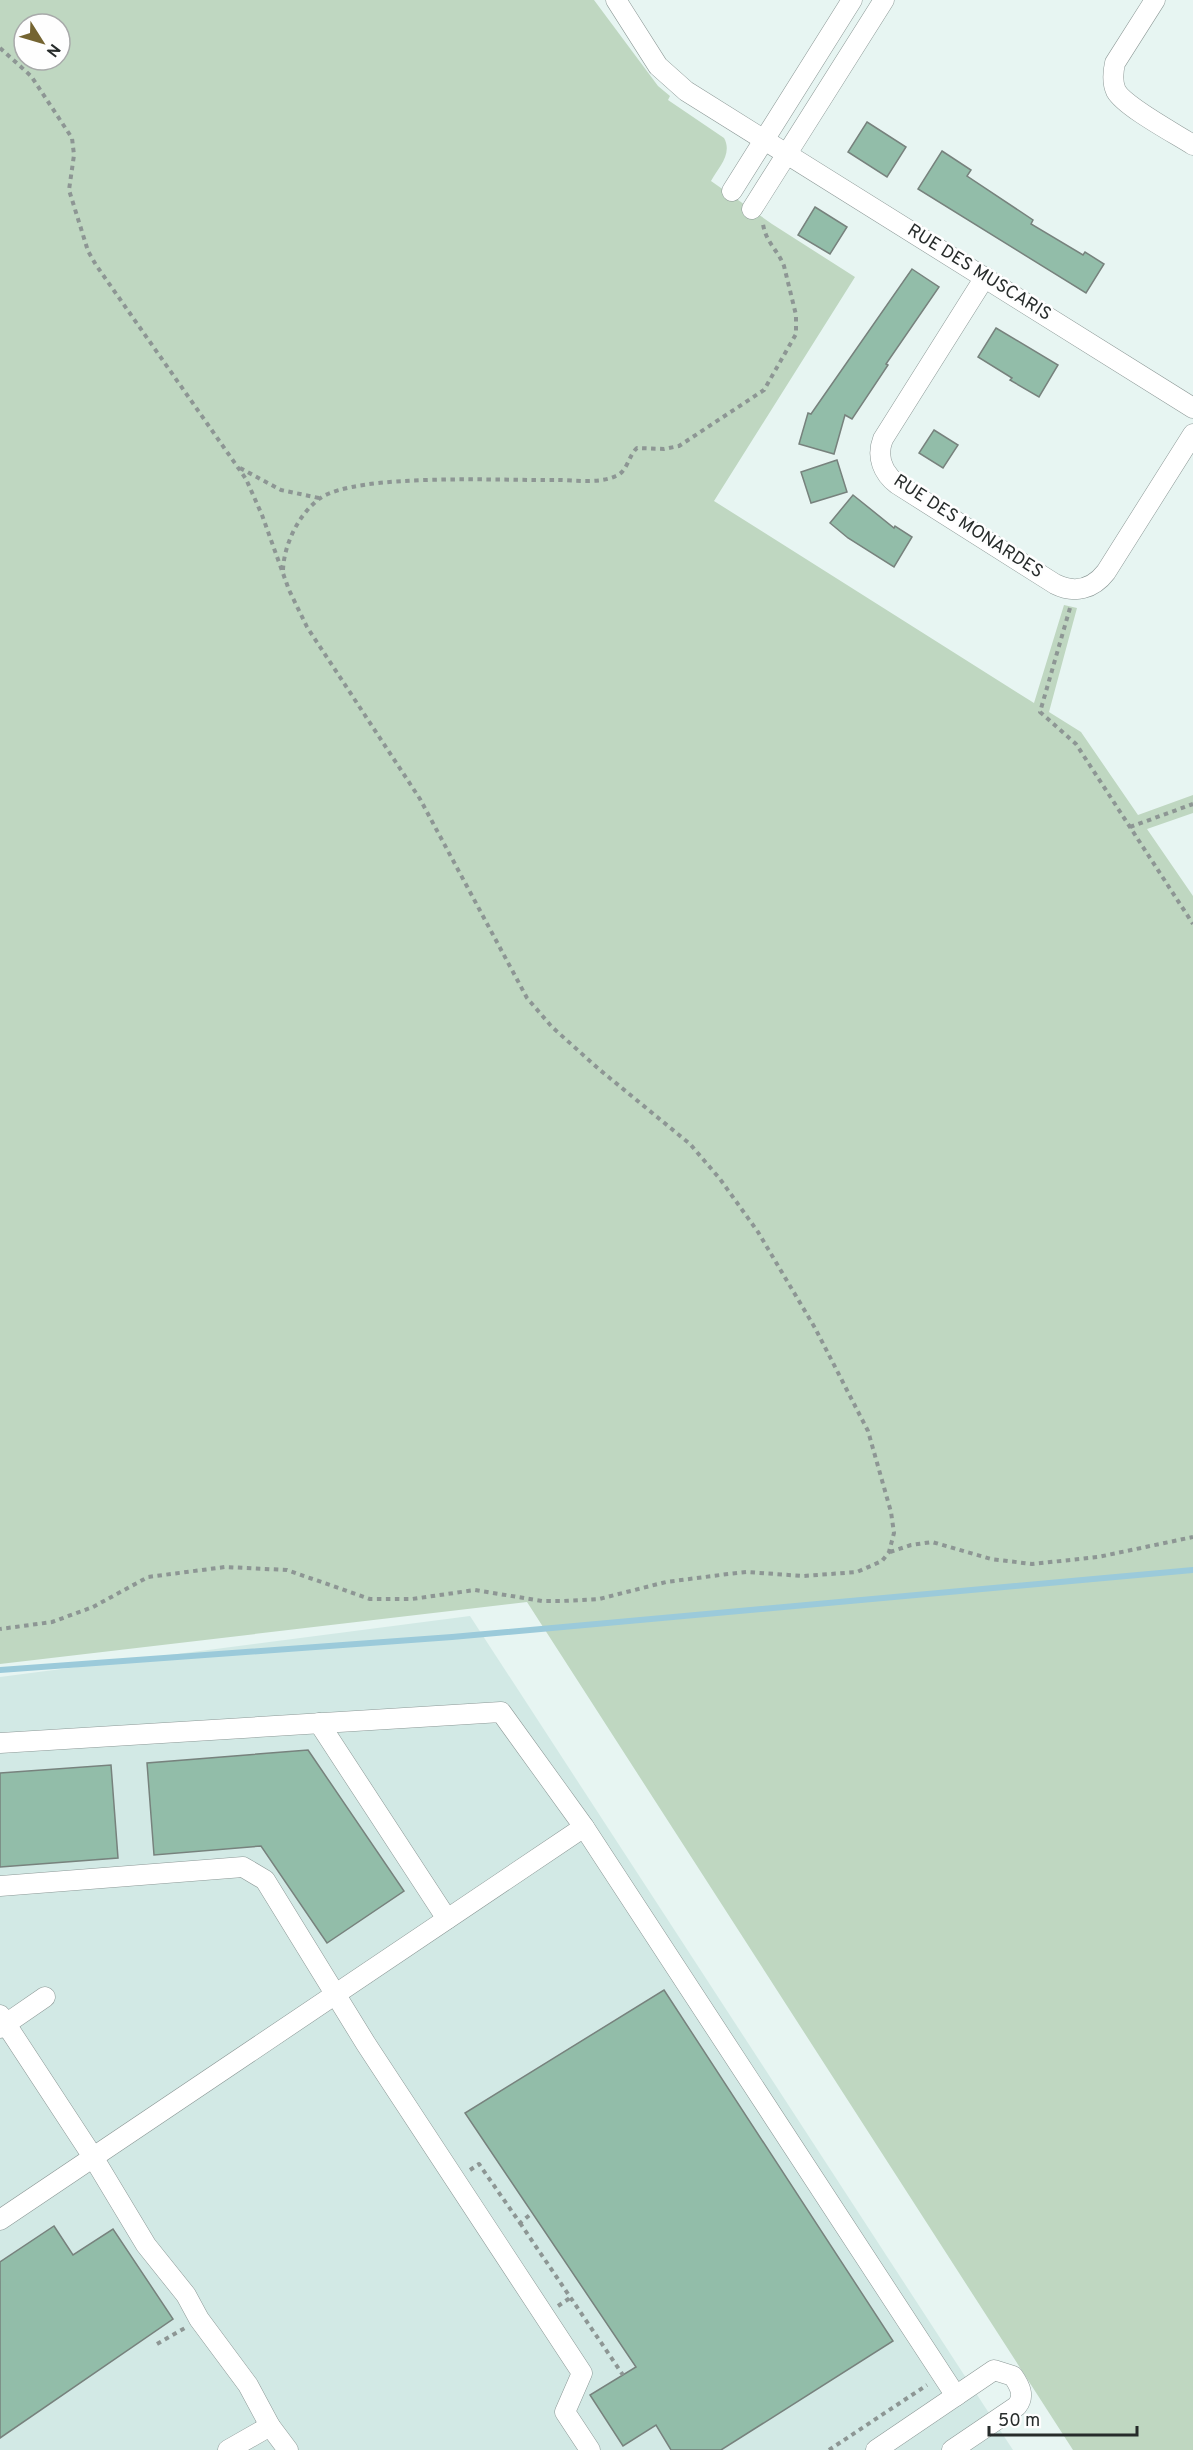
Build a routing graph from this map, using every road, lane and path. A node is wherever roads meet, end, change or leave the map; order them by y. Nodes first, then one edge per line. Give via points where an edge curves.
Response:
1 (615, 0) edge
2 (852, 0) edge
3 (884, 0) edge
4 (1155, 0) edge
5 (0, 48) edge
6 (764, 139) junction
7 (1193, 145) edge
8 (788, 153) junction
9 (732, 191) dead end
10 (755, 205) joint
11 (769, 223) dead end
12 (764, 231) junction
13 (985, 277) junction
14 (1193, 408) edge
15 (1193, 434) edge
16 (237, 466) junction
17 (320, 498) junction
18 (283, 572) junction
19 (1070, 607) dead end
20 (1193, 804) edge
21 (1130, 827) junction
22 (1193, 924) edge
23 (1193, 1538) edge
24 (889, 1552) junction
25 (0, 1629) edge
26 (319, 1723) junction
27 (0, 1743) edge
28 (584, 1827) junction
29 (0, 1886) edge
30 (447, 1919) junction
31 (335, 1994) junction
32 (45, 1998) dead end
33 (2, 2022) edge
34 (93, 2157) junction
35 (479, 2164) dead end
36 (532, 2213) dead end
37 (0, 2220) edge
38 (520, 2223) junction
39 (199, 2319) junction
40 (157, 2344) dead end
41 (623, 2375) dead end
42 (944, 2378) junction
43 (956, 2396) junction
44 (270, 2426) junction
45 (228, 2450) edge
46 (288, 2450) edge
47 (590, 2450) edge
48 (829, 2450) edge
49 (876, 2450) edge
50 (952, 2450) edge

1 - 6 street, RUE DES MUSCARIS via 658,66 672,80
2 - 6 street
3 - 8 street
4 - 7 street via 1115,63 1114,86 1124,100
5 - 16 path via 31,76 72,138 69,190 88,251
6 - 8 street, RUE DES MUSCARIS
6 - 9 street
8 - 10 street
8 - 13 street, RUE DES MUSCARIS
10 - 12 path
11 - 12 path
12 - 17 path via 784,266 796,315 796,334 764,390 687,442 673,448 637,448 621,474 606,479 382,483 348,488
13 - 14 street, RUE DES MUSCARIS
13 - 15 street, RUE DES MONARDES via 883,439 882,464 897,484 1055,584 1080,589 1098,582 1106,572
16 - 17 path via 280,490
16 - 18 path via 254,494
17 - 18 path via 294,532 287,546
18 - 24 path via 307,627 420,799 527,998 592,1063 690,1144 758,1232 868,1431 891,1512 894,1533
19 - 21 path via 1040,712 1076,744
20 - 21 path
21 - 22 path
23 - 24 path via 1098,1557 1032,1564 991,1559 932,1542
24 - 25 path via 882,1561 857,1572 803,1576 747,1572 666,1582 599,1599 572,1601 542,1601 475,1590 412,1599 370,1599 287,1570 225,1568 148,1577 93,1607 52,1622
26 - 27 street
26 - 28 street via 501,1712
26 - 30 street
28 - 30 street
28 - 42 street
29 - 31 street via 243,1867 264,1880
30 - 31 street
31 - 34 street
31 - 47 street via 582,2373 565,2412
32 - 33 street
33 - 34 street
34 - 37 street
34 - 39 street via 146,2246 186,2295
35 - 38 path
36 - 38 path
38 - 41 path
39 - 40 path
39 - 44 street via 248,2385
42 - 43 street
42 - 48 path via 923,2387
43 - 49 street
43 - 50 street via 994,2370 1013,2376 1021,2401
44 - 45 street
44 - 46 street

